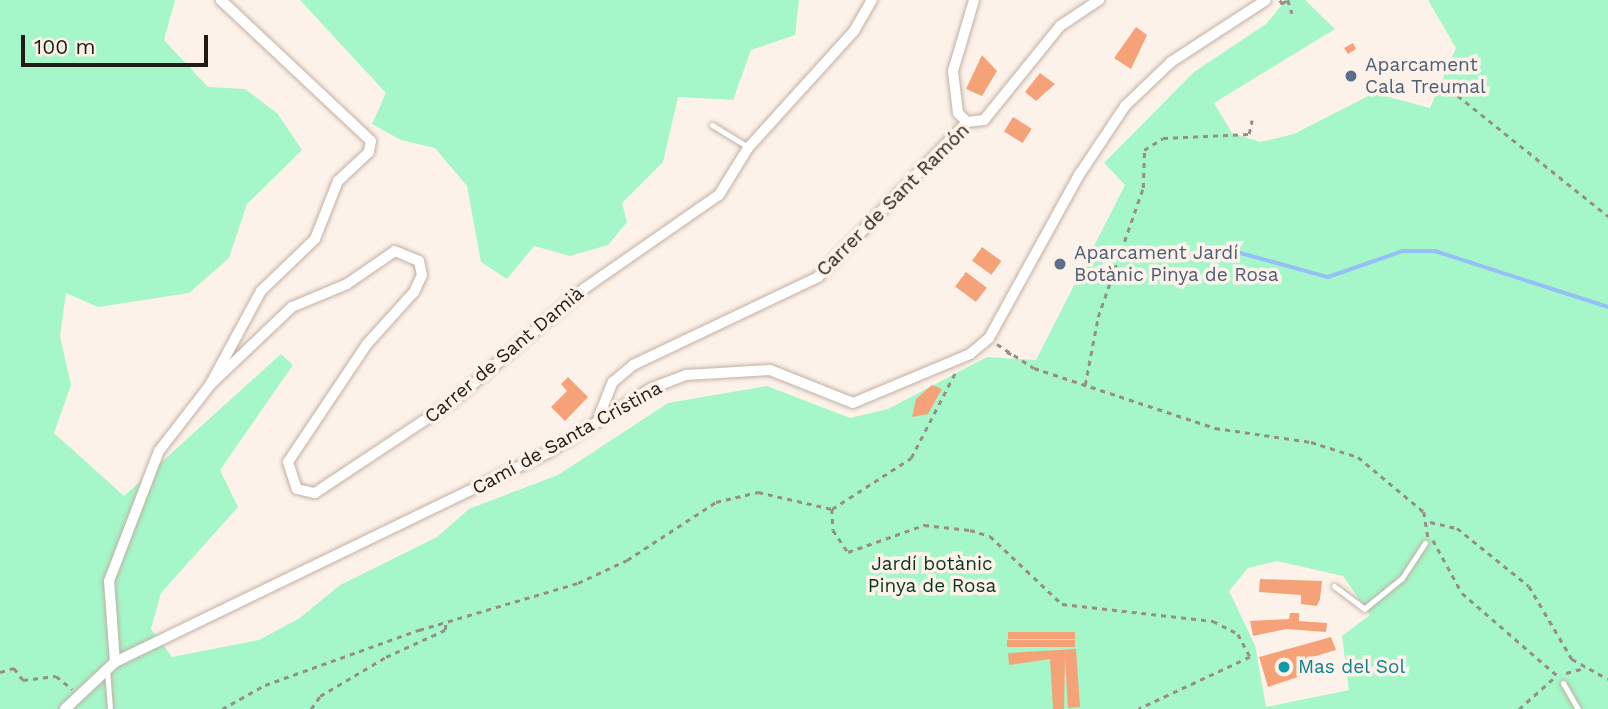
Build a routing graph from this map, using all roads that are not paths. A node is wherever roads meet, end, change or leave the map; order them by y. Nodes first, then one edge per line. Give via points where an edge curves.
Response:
1 (221, 0) edge
2 (872, 0) edge
3 (974, 0) edge
4 (1099, 0) edge
5 (1266, 0) edge
6 (967, 122) junction
7 (712, 125) dead end
8 (748, 148) junction
9 (210, 385) junction
10 (599, 416) junction
11 (1425, 543) road end
12 (1334, 586) dead end
13 (111, 666) junction
14 (1563, 683) road end
15 (65, 709) edge
16 (110, 709) edge
17 (1578, 709) edge

1 - 9 street via 371,141 369,152 338,181 316,239 261,291 241,320
2 - 8 street via 839,50
3 - 6 street via 953,71 958,113
4 - 6 street, Carrer de Sant Ramón via 1060,26 984,120
5 - 10 street, Camí de Santa Cristina via 1171,62 1125,106 1079,175 989,338 962,357 853,404 770,370 729,370 686,375
6 - 10 street, Carrer de Sant Ramón via 818,277 633,365 607,391
7 - 8 lane
8 - 9 street, Carrer de Sant Damià via 719,195 585,288 452,402 315,493 297,489 288,462 367,344 414,292 422,275 419,261 395,251 347,284 292,307
9 - 13 street via 159,451 109,581
10 - 13 street, Camí de Santa Cristina via 507,474
11 - 12 lane via 1402,578 1364,609
13 - 15 street, Camí de Santa Cristina
13 - 16 lane
14 - 17 lane

